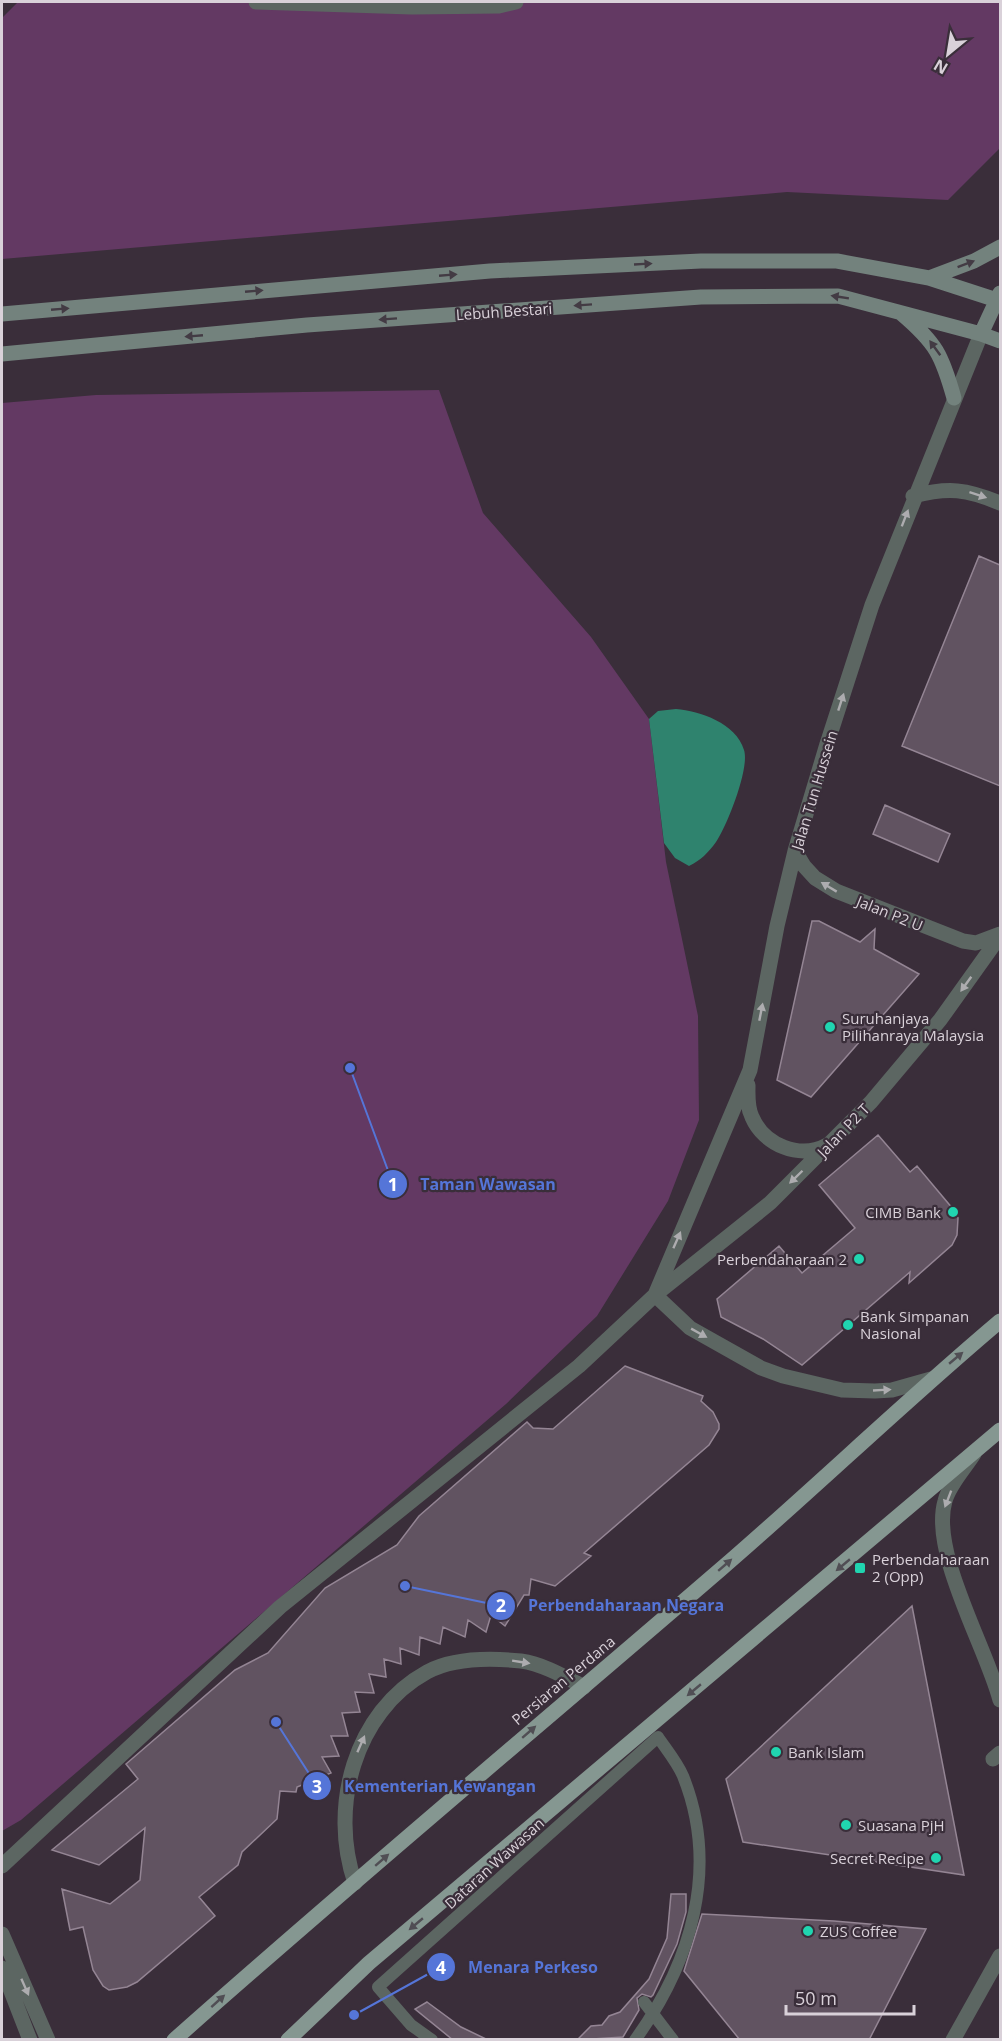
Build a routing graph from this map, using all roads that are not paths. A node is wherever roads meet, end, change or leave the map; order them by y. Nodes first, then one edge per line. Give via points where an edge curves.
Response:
1 (256, 2) edge
2 (516, 2) edge
3 (1000, 247) edge
4 (929, 278) junction
5 (999, 298) edge
6 (897, 310) junction
7 (2, 314) edge
8 (981, 333) junction
9 (1000, 341) edge
10 (2, 354) edge
11 (954, 398) junction
12 (913, 496) junction
13 (1000, 503) edge
14 (795, 851) junction
15 (1000, 935) edge
16 (750, 1070) junction
17 (832, 1142) junction
18 (655, 1295) junction
19 (1000, 1321) edge
20 (931, 1379) junction
21 (1000, 1430) edge
22 (978, 1449) junction
23 (584, 1687) junction
24 (1000, 1700) edge
25 (2, 1866) edge
26 (355, 1883) junction
27 (2, 1934) edge
28 (1000, 1956) edge
29 (2, 1968) edge
30 (644, 2002) dead end
31 (654, 2014) junction
32 (30, 2040) edge
33 (48, 2040) edge
34 (174, 2040) edge
35 (288, 2040) edge
36 (432, 2040) edge
37 (635, 2040) edge
38 (673, 2040) edge
39 (953, 2040) edge

1 - 2 street via 412,7 499,6
4 -> 3 main road
4 - 5 main road
7 -> 4 main road via 490,272 701,261 837,261
5 - 8 main road, Jalan Tun Hussein
6 - 8 main road, Lebuh Bestari
6 -> 10 main road, Lebuh Bestari via 838,296 701,297 307,325
11 -> 6 main road via 942,357 922,331
8 - 9 main road, Lebuh Bestari
8 - 11 street, Jalan Tun Hussein
11 - 12 street, Jalan Tun Hussein
12 -> 13 street via 960,489
14 -> 12 street, Jalan Tun Hussein via 872,605
15 -> 14 street, Jalan P2 U via 976,943 963,941 836,891 815,878
16 -> 14 street, Jalan Tun Hussein
15 -> 17 street, Jalan P2 T via 940,1020
16 - 17 street via 748,1102 752,1118 772,1142 803,1151
18 -> 16 street, Jalan Tun Hussein
17 -> 18 street, Jalan P2 T via 770,1203
18 -> 20 street via 690,1328 783,1376 842,1390 875,1391
18 - 25 street, Jalan P2 T via 579,1366 280,1607
20 -> 19 main road, Persiaran Perdana
23 -> 20 main road, Persiaran Perdana via 782,1516
21 - 22 main road
22 -> 24 street via 945,1500 942,1525 954,1579 982,1644
22 -> 35 main road via 369,1964
26 -> 23 main road, Persiaran Perdana
26 -> 23 street via 349,1866 347,1787 365,1735 400,1691 428,1671 487,1659 524,1662
34 -> 26 main road, Persiaran Perdana
27 -> 33 street
28 - 39 street
29 - 32 street
30 - 31 street
31 - 36 street, Dataran Wawasan via 674,1980 693,1923 700,1873 696,1824 683,1774 658,1737 378,1987 411,2025
31 - 37 street, Dataran Wawasan
31 - 38 street

